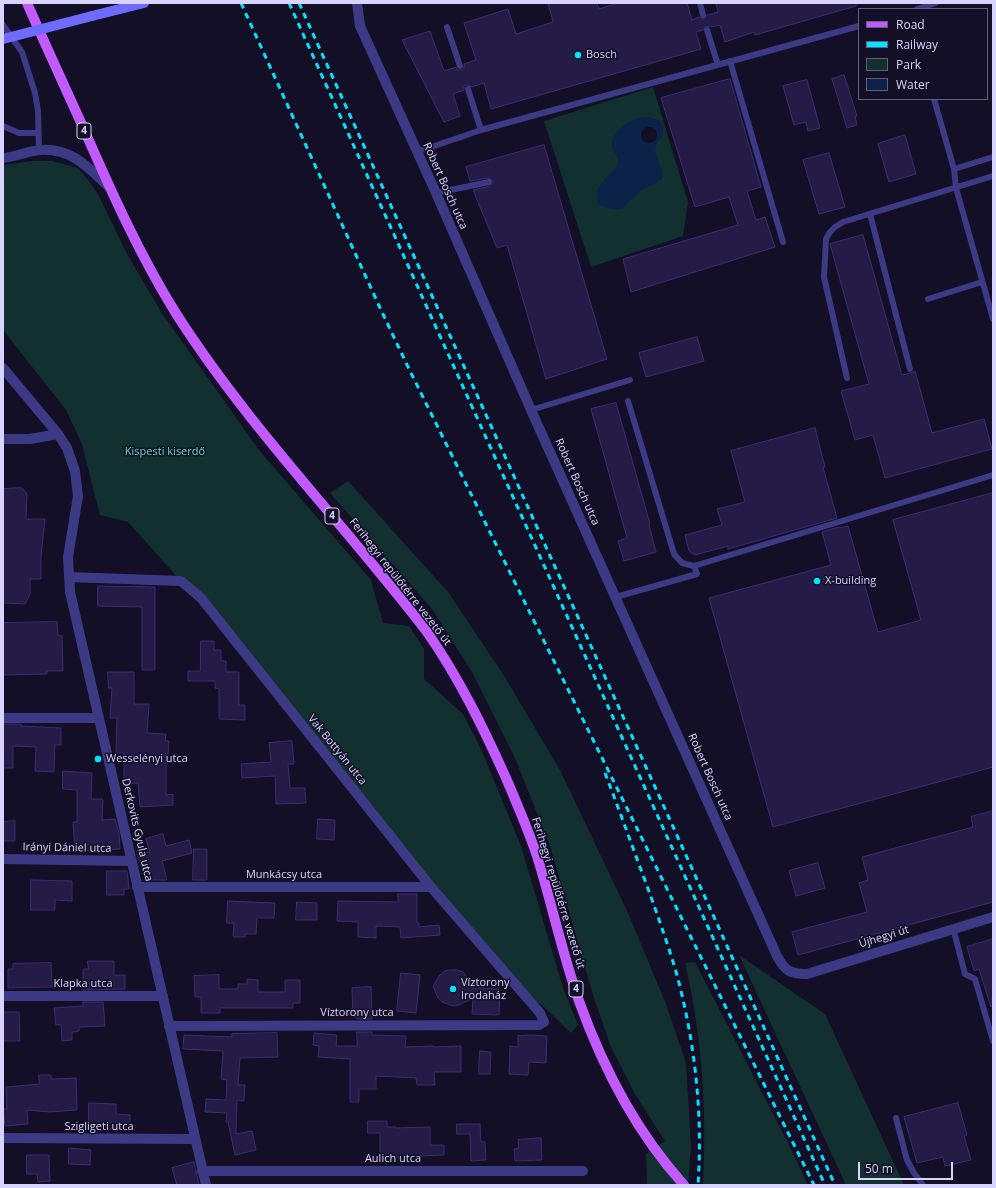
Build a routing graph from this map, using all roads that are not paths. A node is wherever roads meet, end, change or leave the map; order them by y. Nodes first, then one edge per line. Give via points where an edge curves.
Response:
1 (27, 3) edge
2 (144, 3) edge
3 (357, 3) edge
4 (700, 3) edge
5 (936, 3) edge
6 (920, 8) edge
7 (703, 15) dead end
8 (3, 25) edge
9 (858, 26) edge
10 (447, 27) dead end
11 (707, 30) dead end
12 (3, 39) edge
13 (730, 61) junction
14 (718, 65) junction
15 (460, 66) dead end
16 (468, 88) dead end
17 (934, 100) edge
18 (3, 126) edge
19 (481, 130) junction
20 (38, 133) junction
21 (39, 150) junction
22 (417, 152) junction
23 (993, 157) edge
24 (3, 158) edge
25 (954, 169) junction
26 (993, 176) edge
27 (489, 182) dead end
28 (109, 187) junction
29 (956, 188) junction
30 (436, 193) junction
31 (870, 214) junction
32 (782, 242) dead end
33 (982, 282) junction
34 (928, 299) dead end
35 (993, 319) edge
36 (3, 368) edge
37 (910, 369) dead end
38 (847, 378) dead end
39 (630, 380) dead end
40 (628, 401) dead end
41 (531, 410) junction
42 (58, 434) junction
43 (3, 439) edge
44 (993, 475) edge
45 (694, 566) junction
46 (69, 577) junction
47 (616, 597) junction
48 (3, 718) edge
49 (99, 718) junction
50 (3, 859) edge
51 (132, 861) junction
52 (137, 887) junction
53 (431, 887) junction
54 (993, 917) edge
55 (953, 928) junction
56 (784, 968) joint
57 (3, 996) edge
58 (163, 996) junction
59 (544, 1022) joint
60 (169, 1026) junction
61 (993, 1041) edge
62 (896, 1118) dead end
63 (3, 1138) edge
64 (195, 1139) junction
65 (202, 1170) junction
66 (583, 1171) dead end
67 (206, 1185) edge
68 (684, 1185) edge
69 (922, 1185) edge

1 - 28 main road, Ferihegyi repülőtérre vezető út / 4
2 - 12 main road, bridge
3 - 22 street, Robert Bosch utca via 360,26
4 - 7 lane
5 - 6 lane
8 - 20 lane via 22,52 35,93
9 - 13 lane
10 - 15 lane
11 - 14 lane
13 - 14 lane
13 - 32 lane
14 - 19 lane
16 - 19 lane
17 - 25 lane
18 - 20 lane via 19,133
19 - 22 lane
20 - 21 lane
21 - 24 street
21 - 28 street via 73,156
22 - 30 street, Robert Bosch utca
23 - 25 lane
25 - 29 lane
26 - 29 lane
27 - 30 lane
28 - 68 main road, Ferihegyi repülőtérre vezető út / 4 via 159,284 204,355 251,419 411,611 461,685 481,723 521,814 536,854 579,1000 601,1055 634,1117 654,1148
29 - 31 lane
29 - 33 lane
30 - 41 street, Robert Bosch utca
31 - 37 lane
31 - 38 lane via 839,224 826,239 824,277
33 - 34 lane
33 - 35 lane
36 - 42 street
39 - 41 lane
40 - 45 lane via 674,554 682,563
41 - 47 street, Robert Bosch utca
42 - 43 street via 30,439
42 - 46 street, Derkovits Gyula utca via 67,448 75,471 78,496 68,557
44 - 45 lane
45 - 47 lane via 697,574
46 - 49 street, Derkovits Gyula utca via 70,592
46 - 53 street, Vak Bottyán utca via 181,581 201,598
47 - 56 street, Robert Bosch utca
48 - 49 street
49 - 51 street, Derkovits Gyula utca
50 - 51 street, Irányi Dániel utca
51 - 52 street, Derkovits Gyula utca
52 - 53 street, Munkácsy utca
52 - 58 street, Derkovits Gyula utca
53 - 59 street, Vak Bottyán utca via 540,1013
54 - 55 street, Újhegyi út
55 - 56 street, Újhegyi út via 807,974 795,974
55 - 61 lane via 965,974 975,979
57 - 58 street, Klapka utca
58 - 60 street, Derkovits Gyula utca
59 - 60 street, Víztorony utca
60 - 64 street, Derkovits Gyula utca
62 - 69 lane via 907,1160
63 - 64 street, Szigligeti utca
64 - 65 street, Derkovits Gyula utca
65 - 66 street, Aulich utca
65 - 67 street, Derkovits Gyula utca

